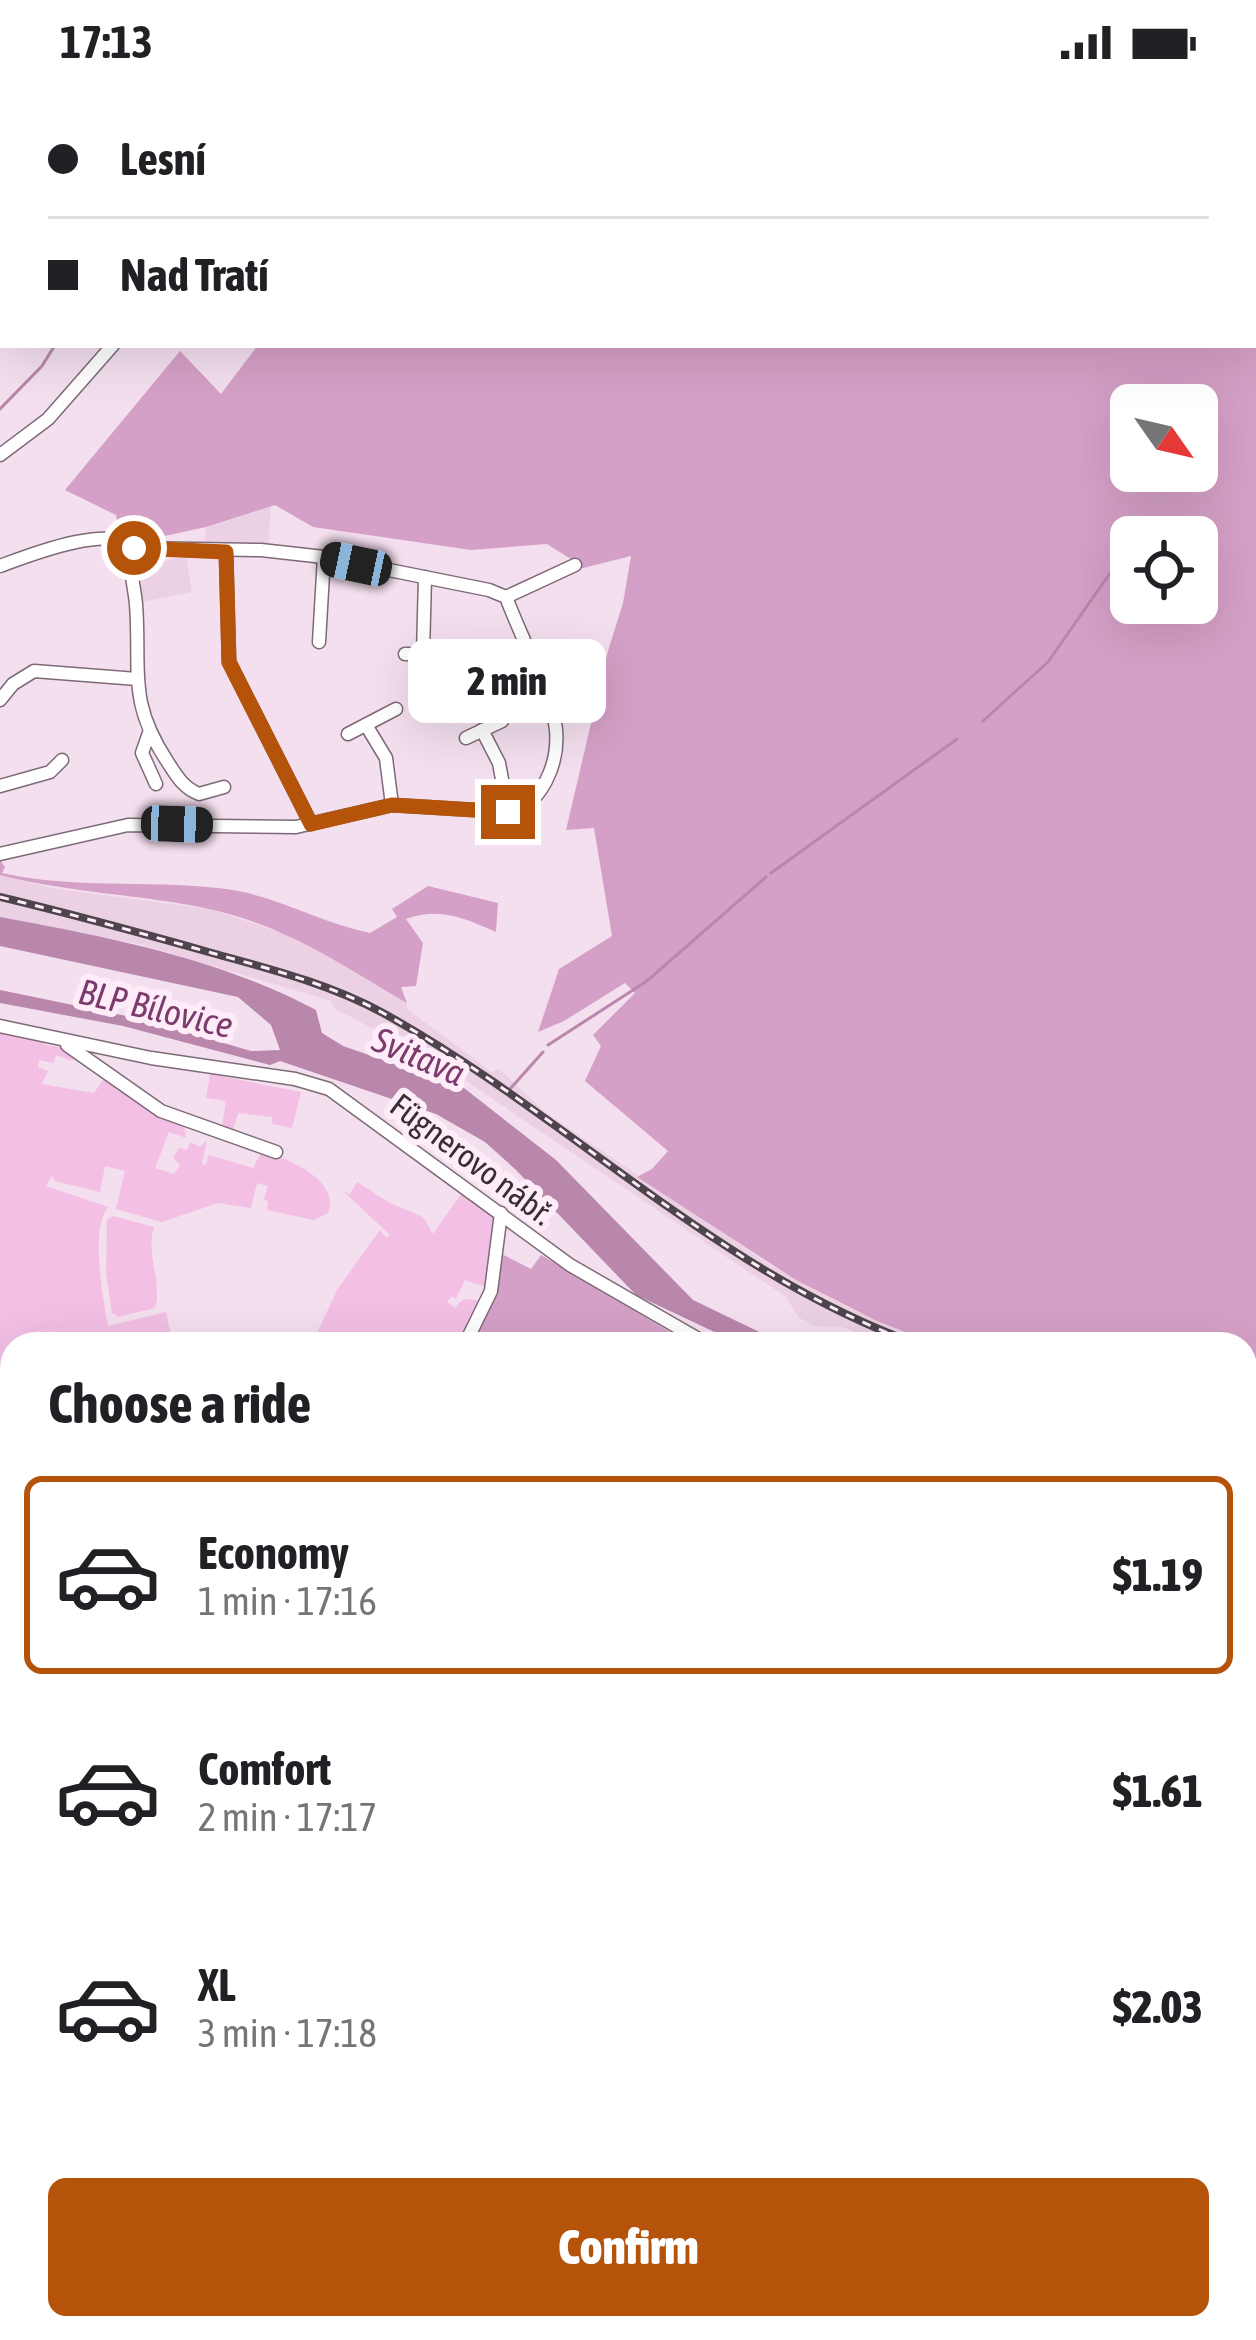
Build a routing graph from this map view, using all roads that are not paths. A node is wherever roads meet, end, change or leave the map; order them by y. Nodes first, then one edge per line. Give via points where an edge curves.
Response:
1 (110, 348) edge
2 (0, 455) edge
3 (134, 548) junction
4 (226, 552) junction
5 (324, 557) junction
6 (575, 565) dead end
7 (0, 566) edge
8 (425, 577) junction
9 (506, 597) junction
10 (319, 642) dead end
11 (405, 654) dead end
12 (423, 654) junction
13 (442, 655) dead end
14 (137, 679) junction
15 (0, 700) edge
16 (396, 709) dead end
17 (502, 721) dead end
18 (366, 724) junction
19 (482, 730) junction
20 (149, 733) junction
21 (348, 734) dead end
22 (466, 738) dead end
23 (62, 760) dead end
24 (156, 784) dead end
25 (0, 786) edge
26 (224, 787) dead end
27 (392, 805) junction
28 (508, 812) junction
29 (311, 824) junction
30 (0, 854) edge
31 (0, 1026) edge
32 (62, 1040) junction
33 (276, 1152) dead end
34 (501, 1213) junction
35 (471, 1332) edge
36 (684, 1332) edge

1 - 2 street via 48,419
3 - 4 street
3 - 7 street via 116,538 71,544
3 - 14 street
4 - 5 street
4 - 29 street via 229,662
5 - 8 street
5 - 10 street
6 - 9 street
8 - 9 street
8 - 12 street
9 - 28 street via 557,731 545,787 524,809
11 - 12 street
12 - 13 street
14 - 15 street via 34,671
14 - 20 street
16 - 18 street
17 - 19 street
18 - 21 street
18 - 27 street via 386,758
19 - 22 street
19 - 28 street via 500,763
20 - 24 street via 142,753
20 - 26 street via 190,790
23 - 25 street via 50,772
27 - 28 street
27 - 29 street
29 - 30 street via 128,825
31 - 32 street, Fügnerovo nábř.
32 - 33 street, Fügnerovo nábř. via 161,1111
32 - 34 street, Fügnerovo nábř. via 329,1089
34 - 35 street via 491,1292
34 - 36 street, Fügnerovo nábř. via 570,1265

